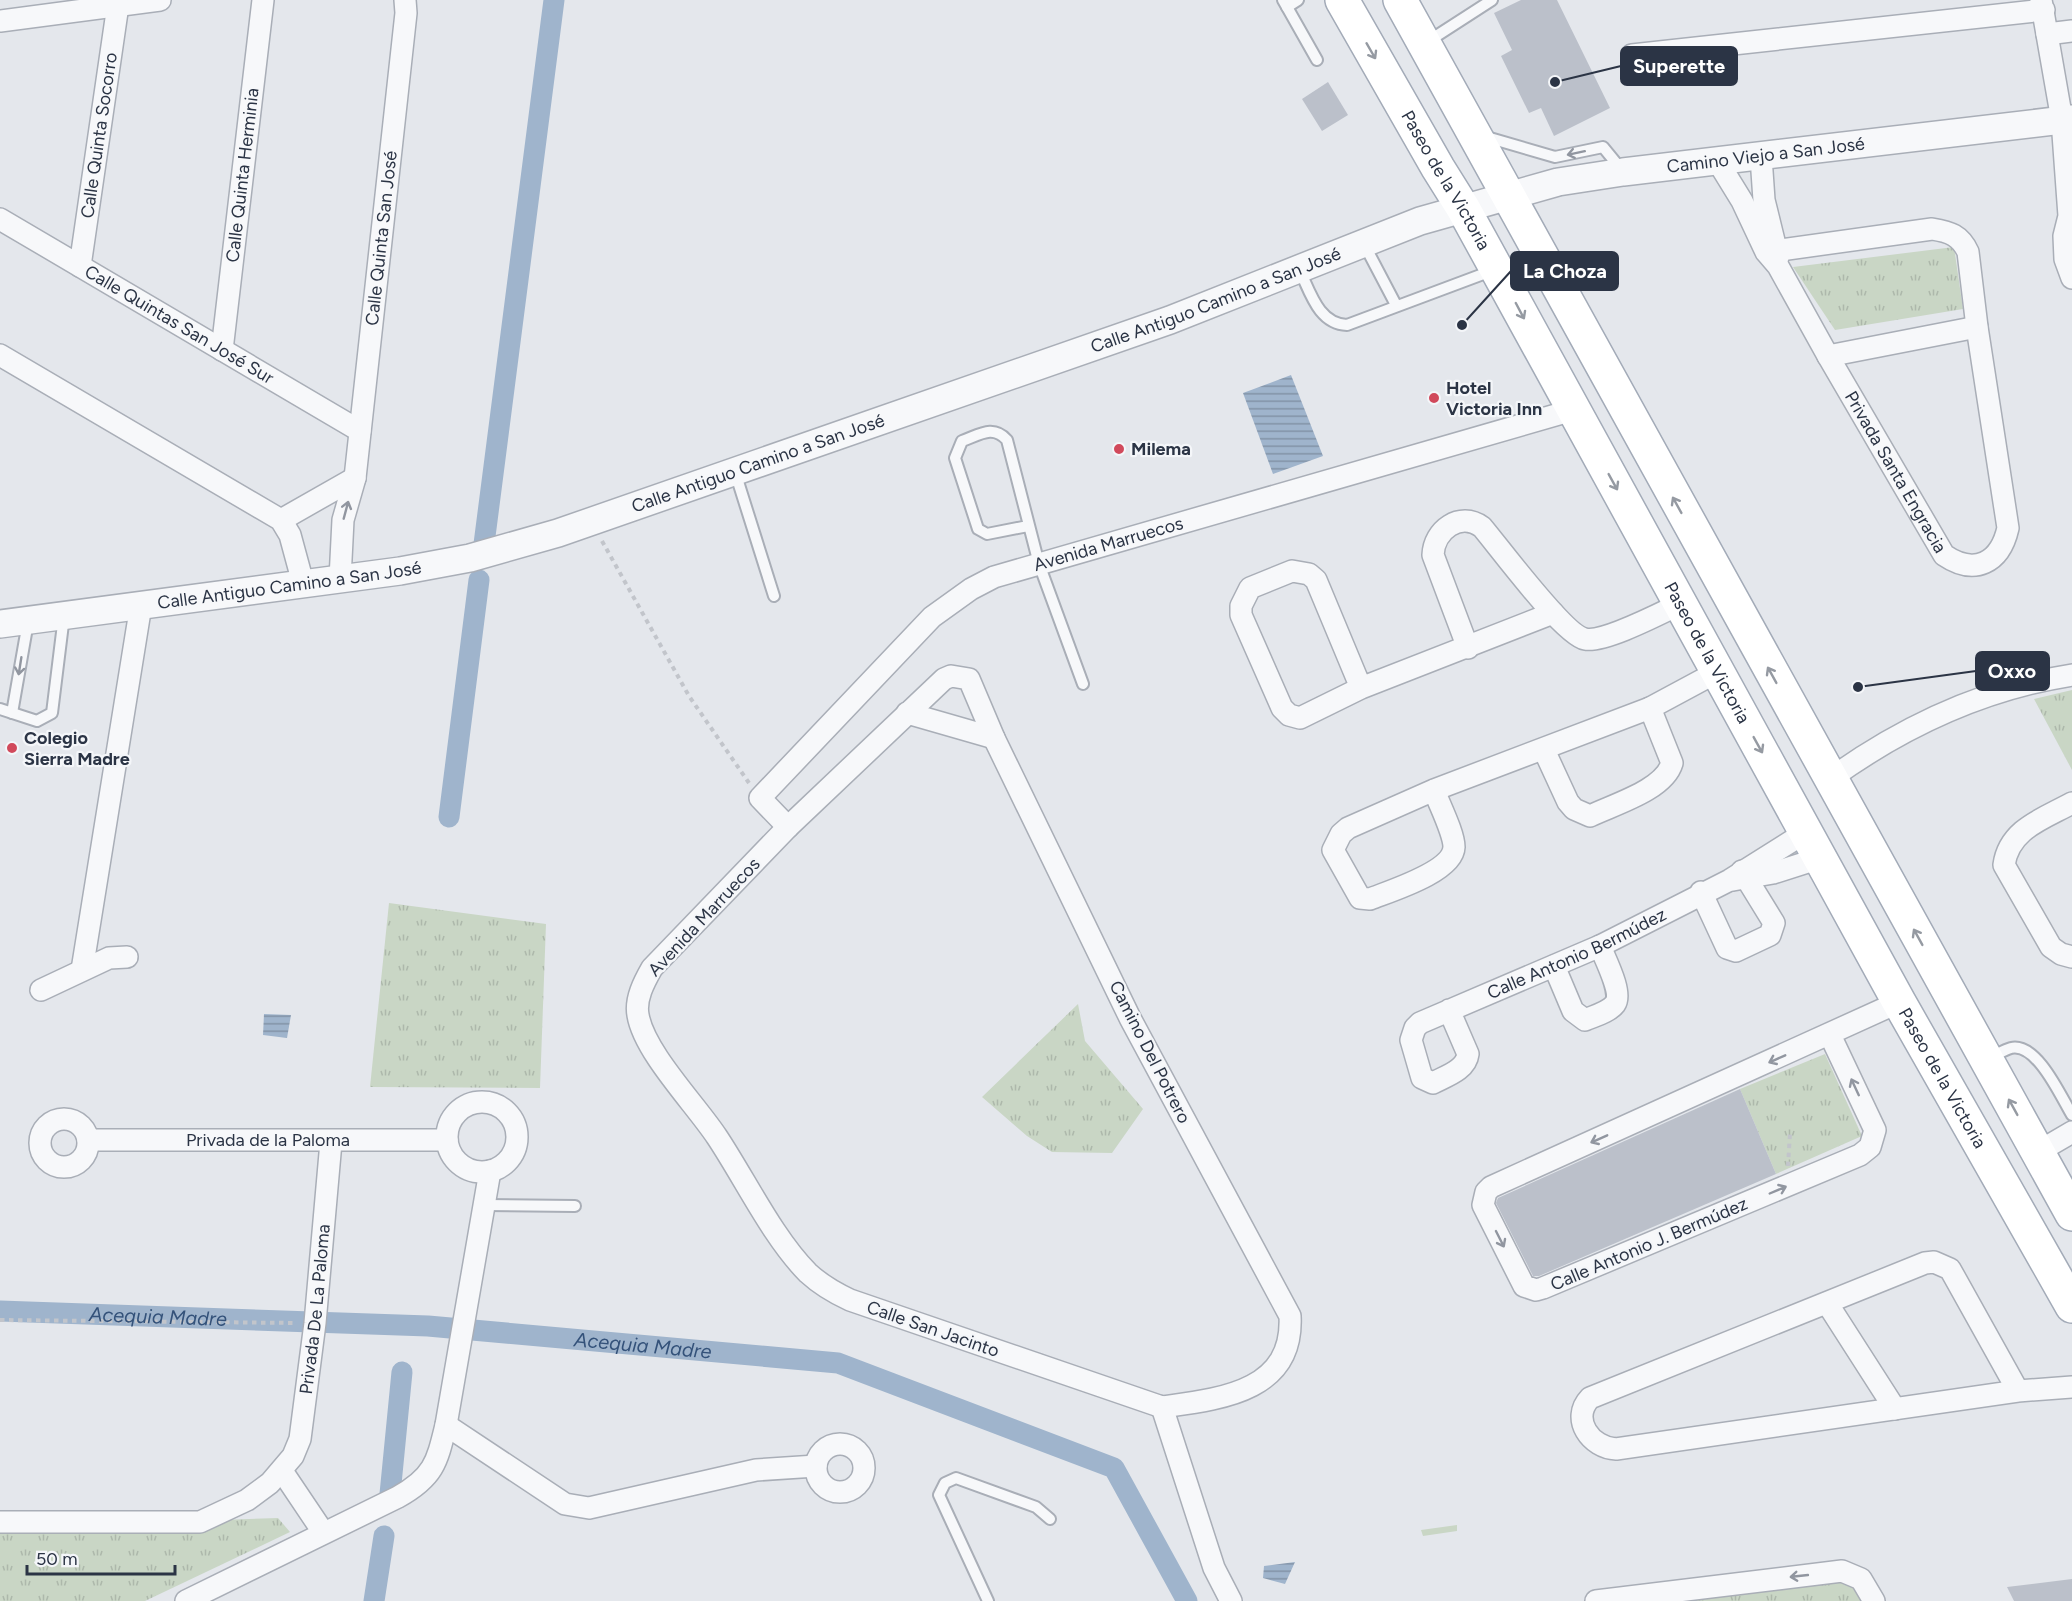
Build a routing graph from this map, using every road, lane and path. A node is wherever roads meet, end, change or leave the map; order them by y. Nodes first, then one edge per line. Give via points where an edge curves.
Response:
1 (160, 0) edge
2 (263, 0) edge
3 (405, 0) edge
4 (1298, 0) edge
5 (1342, 0) edge
6 (1400, 0) edge
7 (1492, 0) edge
8 (1285, 3) edge
9 (118, 5) junction
10 (2042, 5) edge
11 (0, 21) edge
12 (2072, 31) edge
13 (2047, 34) junction
14 (1425, 44) junction
15 (1632, 55) dead end
16 (1317, 60) dead end
17 (2067, 120) edge
18 (1473, 134) junction
19 (1761, 157) junction
20 (1718, 162) junction
21 (1623, 172) junction
22 (1506, 196) junction
23 (1463, 208) junction
24 (2070, 217) edge
25 (0, 219) edge
26 (1364, 243) junction
27 (1774, 256) junction
28 (80, 267) junction
29 (1299, 269) junction
30 (1497, 269) junction
31 (2072, 278) edge
32 (1396, 305) junction
33 (1977, 327) junction
34 (222, 350) junction
35 (0, 355) edge
36 (1827, 356) junction
37 (1573, 410) junction
38 (360, 431) junction
39 (735, 472) junction
40 (355, 478) junction
41 (280, 520) junction
42 (591, 521) junction
43 (1028, 526) junction
44 (1039, 564) junction
45 (340, 579) junction
46 (303, 583) junction
47 (774, 597) dead end
48 (1680, 604) junction
49 (141, 605) junction
50 (0, 608) edge
51 (1553, 613) junction
52 (64, 615) junction
53 (29, 620) junction
54 (0, 624) edge
55 (1468, 648) junction
56 (1717, 672) junction
57 (2072, 675) edge
58 (969, 679) joint
59 (1083, 684) dead end
60 (1360, 688) junction
61 (1650, 708) junction
62 (0, 709) edge
63 (12, 713) junction
64 (907, 713) junction
65 (994, 738) junction
66 (1544, 750) junction
67 (1830, 779) junction
68 (1434, 790) junction
69 (760, 798) junction
70 (2072, 803) edge
71 (788, 827) junction
72 (1813, 845) junction
73 (1739, 876) junction
74 (1701, 892) junction
75 (1600, 946) junction
76 (127, 957) dead end
77 (2072, 957) edge
78 (1554, 966) junction
79 (82, 970) junction
80 (41, 990) dead end
81 (1899, 1002) junction
82 (1449, 1010) junction
83 (638, 1015) joint
84 (1830, 1035) junction
85 (1986, 1059) junction
86 (2072, 1115) edge
87 (2072, 1132) edge
88 (1790, 1133) dead end
89 (88, 1140) dead end
90 (447, 1140) junction
91 (331, 1142) junction
92 (2038, 1152) junction
93 (490, 1171) junction
94 (1787, 1186) junction
95 (484, 1205) junction
96 (575, 1206) dead end
97 (2072, 1214) edge
98 (2069, 1294) edge
99 (1827, 1303) junction
100 (0, 1320) edge
101 (315, 1323) junction
102 (2072, 1387) edge
103 (2018, 1391) junction
104 (1162, 1407) junction
105 (1895, 1409) junction
106 (446, 1425) junction
107 (816, 1466) dead end
108 (276, 1477) junction
109 (1050, 1519) dead end
110 (0, 1522) edge
111 (323, 1532) junction
112 (1624, 1599) edge
113 (186, 1601) edge
114 (988, 1601) edge
115 (1231, 1601) edge
116 (1596, 1601) edge
117 (1874, 1601) edge

1 - 9 street
2 - 34 street, Calle Quinta Herminia
3 - 38 street, Calle Quinta San José
4 - 8 lane
5 -> 23 main road, Paseo de la Victoria
6 - 14 main road
7 - 14 lane
8 - 16 lane
9 - 11 street
9 - 28 street, Calle Quinta Socorro
10 - 13 street
10 - 15 street
12 - 13 street
13 - 17 street
14 - 18 main road
17 - 19 street, Camino Viejo a San José
17 - 24 street
21 -> 18 lane via 1603,147 1555,158
18 - 22 main road
19 - 20 street, Camino Viejo a San José
19 - 27 street, Privada Santa Engracia
20 - 21 street, Camino Viejo a San José
20 - 27 street, Privada Santa Engracia
21 - 22 street, Camino Viejo a San José via 1558,182
22 - 23 street, Camino Viejo a San José
67 -> 22 main road
23 - 26 street, Calle Antiguo Camino a San José
23 - 30 main road, Paseo de la Victoria
24 - 31 street via 2064,236 2065,259
25 - 28 street, Calle Quintas San José Sur
26 - 29 street, Calle Antiguo Camino a San José
26 - 32 lane
27 - 33 street, Privada Santa Engracia via 1932,229 1952,234 1968,252
27 - 36 street, Privada Santa Engracia
28 - 34 street, Calle Quintas San José Sur
29 - 32 lane via 1321,313 1335,325 1347,325
29 - 39 street, Calle Antiguo Camino a San José via 1170,320
30 - 32 lane
30 -> 37 main road, Paseo de la Victoria
33 - 36 street
33 - 36 street, Privada Santa Engracia via 2008,528 1999,552 1978,565 1955,562 1944,555
34 - 38 street, Calle Quintas San José Sur
35 - 41 street
37 - 44 street, Avenida Marruecos
37 -> 48 main road, Paseo de la Victoria
38 - 40 street, Calle Quinta San José
39 - 42 street, Calle Antiguo Camino a San José
39 - 47 lane
40 - 41 street
45 -> 40 street, Calle Quinta San José via 343,520
41 - 46 street via 290,535
42 - 45 street, Calle Antiguo Camino a San José via 470,558
42 - 69 path via 689,696
43 - 43 lane via 1007,440 993,430 962,441 955,458 978,529 987,534
43 - 44 lane
44 - 59 lane
44 - 69 street, Avenida Marruecos via 994,577 932,617
45 - 46 street, Calle Antiguo Camino a San José
46 - 49 street, Calle Antiguo Camino a San José
48 - 51 street via 1601,638 1585,639
48 - 56 main road, Paseo de la Victoria
49 - 52 street, Calle Antiguo Camino a San José
49 - 79 street
50 - 53 street
51 - 55 street
51 - 55 street via 1482,527 1475,522 1458,522 1440,532 1433,555
52 - 53 street, Calle Antiguo Camino a San José
52 - 63 lane via 52,713 37,721
53 - 54 street, Calle Antiguo Camino a San José
53 -> 63 lane
55 - 60 street
56 - 61 street
56 -> 72 main road, Paseo de la Victoria
57 - 67 street via 2030,683 1959,706 1899,734
58 - 64 street, Avenida Marruecos via 944,679
58 - 65 street, Camino Del Potrero
60 - 60 street via 1300,718 1285,712 1241,615 1250,588 1292,571 1309,574 1316,580
61 - 66 street
61 - 66 street via 1672,763 1670,770 1661,782 1590,816 1568,802
62 - 63 lane
64 - 65 street
64 - 71 street, Avenida Marruecos
65 - 104 street, Camino Del Potrero via 1130,1018 1290,1316 1287,1350 1278,1366 1253,1386 1209,1401
66 - 68 street
85 -> 67 main road
68 - 68 street via 1454,845 1452,855 1440,869 1370,899 1360,898 1333,850 1341,834
69 - 71 street
70 - 77 street via 2020,832 2010,842 2004,865 2051,947
71 - 83 street, Avenida Marruecos via 652,968 639,998
72 - 73 street, Calle Antonio Bermúdez
72 - 73 street, Calle Antonio Bermúdez
72 - 81 main road, Paseo de la Victoria
73 - 74 street, Calle Antonio Bermúdez
73 - 74 street via 1774,927 1770,936 1736,951 1724,944
74 - 75 street, Calle Antonio Bermúdez
75 - 78 street, Calle Antonio Bermúdez
75 - 78 street via 1618,993 1614,1005 1602,1013 1585,1020 1575,1015
76 - 79 street via 109,958
78 - 82 street, Calle Antonio Bermúdez
79 - 80 street
81 - 84 street, Calle Antonio J. Bermúdez
81 - 98 main road, Paseo de la Victoria
82 - 82 street, Calle Antonio Bermúdez via 1420,1023 1411,1040 1422,1078 1433,1083 1463,1066 1467,1059
83 - 104 street, Calle San Jacinto via 658,1056 716,1135 787,1248 827,1288 850,1300
94 -> 84 street, Calle Antonio J. Bermúdez via 1860,1155 1874,1139 1875,1130
84 -> 94 street, Calle Antonio J. Bermúdez via 1491,1187 1483,1205 1524,1286 1536,1290
85 - 86 lane via 2013,1047 2028,1051 2042,1065
92 -> 85 main road
87 - 92 street
88 - 94 path
89 - 91 street, Privada de la Paloma
90 - 91 street, Privada de la Paloma
90 - 93 street via 457,1161 472,1170
90 - 93 street via 452,1118 459,1110 480,1102 502,1108 515,1126 517,1137 509,1158
91 - 101 street, Privada De La Paloma
92 - 97 main road
93 - 95 street
95 - 96 lane
95 - 106 street
99 - 103 street via 1925,1263 1942,1264 1950,1269
99 - 105 street
99 - 105 street via 1590,1398 1580,1417 1593,1442 1616,1449
100 - 101 path
101 - 108 street, Privada De La Paloma via 300,1439 293,1456
102 - 103 street
103 - 105 street
104 - 115 street via 1214,1568
106 - 107 street via 565,1504 578,1507 589,1508 756,1470
106 - 111 street via 436,1464 427,1477 412,1489
108 - 110 street via 247,1500 200,1522
108 - 111 street
109 - 114 lane via 1036,1507 956,1478 941,1488 939,1495
111 - 113 street
112 - 116 street
117 -> 112 street via 1861,1579 1842,1571

